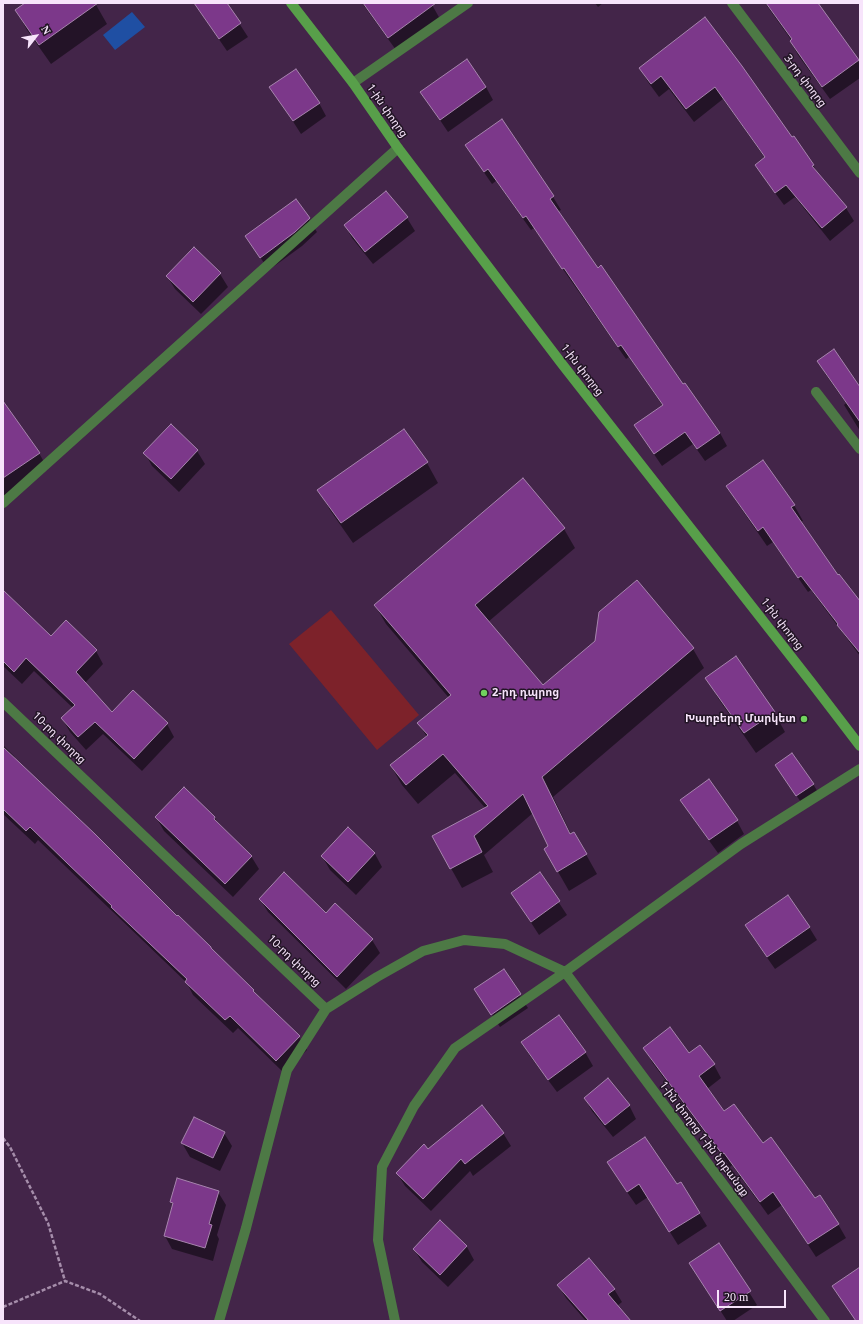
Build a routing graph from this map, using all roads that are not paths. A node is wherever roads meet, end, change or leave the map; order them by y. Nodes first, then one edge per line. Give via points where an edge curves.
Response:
1 (291, 3) edge
2 (468, 3) edge
3 (732, 3) edge
4 (353, 83) junction
5 (398, 148) junction
6 (860, 173) edge
7 (816, 392) dead end
8 (860, 449) edge
9 (3, 503) edge
10 (3, 702) edge
11 (860, 746) edge
12 (860, 769) edge
13 (565, 972) junction
14 (326, 1009) junction
15 (219, 1321) edge
16 (395, 1321) edge
17 (825, 1321) edge

1 - 4 main road, 1-ին փողոց
2 - 4 street
3 - 6 street, 3-րդ փողոց
4 - 5 main road, 1-ին փողոց
5 - 9 street
5 - 11 main road, 1-ին փողոց via 562,364
7 - 8 street
10 - 14 street, 10-րդ փողոց
12 - 13 street via 741,844
13 - 14 street via 505,944 464,940 423,951
13 - 16 street via 455,1048 414,1106 382,1167 378,1240
13 - 17 street, 1-ին փողոց 1-ին նրբանցք
14 - 15 street via 286,1070 246,1228

